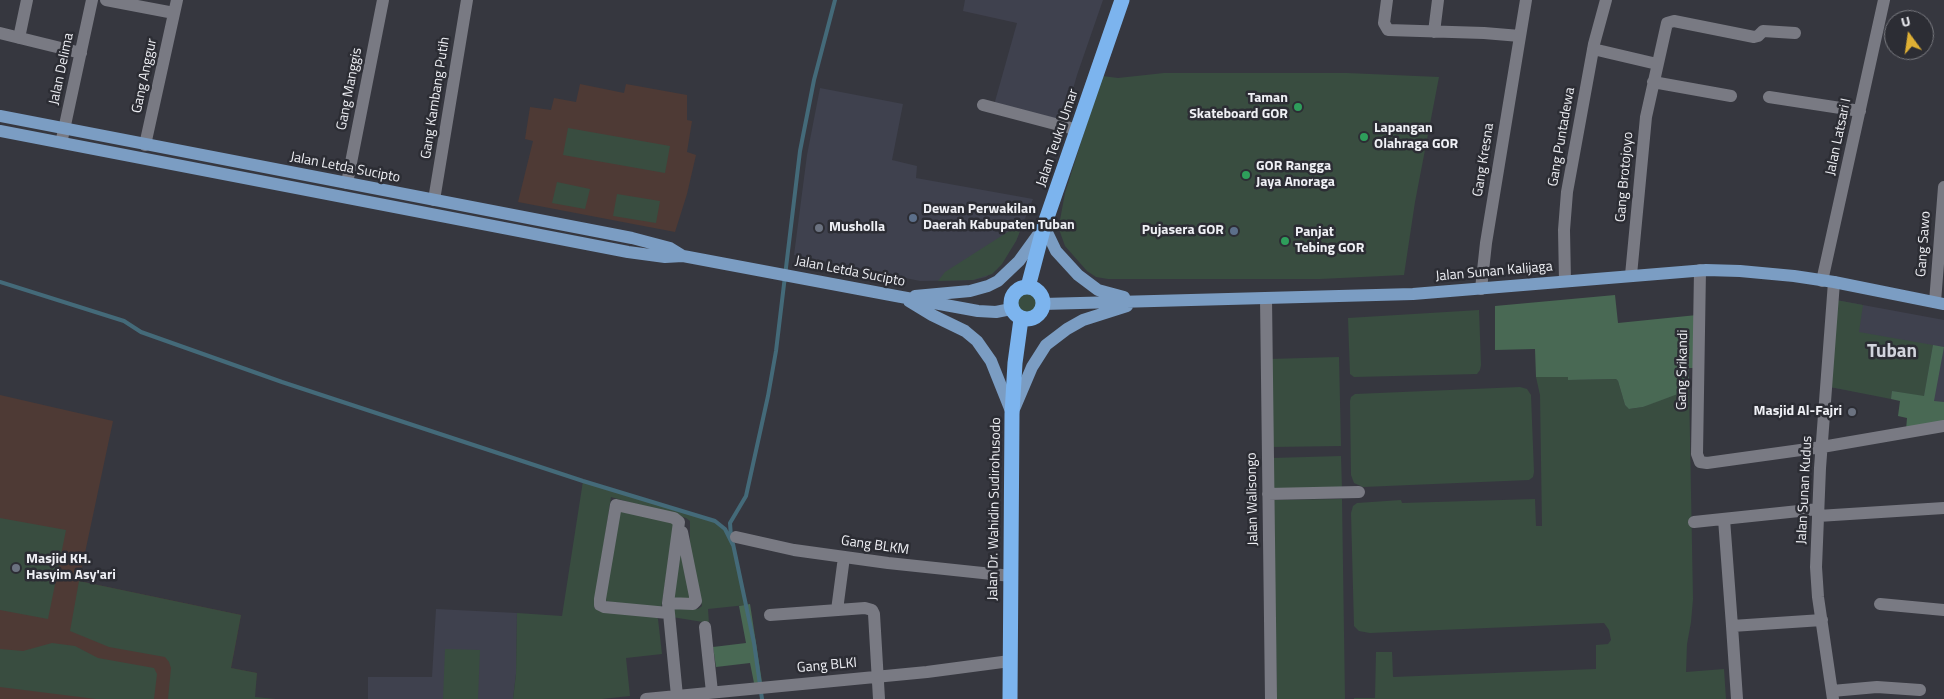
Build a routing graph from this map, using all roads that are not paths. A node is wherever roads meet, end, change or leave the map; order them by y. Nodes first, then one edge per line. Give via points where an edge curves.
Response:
1 (27, 0) edge
2 (92, 0) edge
3 (106, 0) edge
4 (177, 0) edge
5 (383, 0) edge
6 (467, 0) edge
7 (1122, 0) edge
8 (1387, 0) edge
9 (1438, 0) edge
10 (1526, 0) edge
11 (1606, 0) edge
12 (1884, 0) edge
13 (174, 13) junction
14 (1434, 32) junction
15 (0, 33) edge
16 (1795, 33) dead end
17 (1520, 36) junction
18 (19, 38) junction
19 (1593, 49) junction
20 (81, 52) junction
21 (1657, 64) junction
22 (1653, 82) junction
23 (1731, 96) dead end
24 (1769, 97) dead end
25 (983, 105) dead end
26 (1860, 111) junction
27 (0, 116) edge
28 (0, 130) edge
29 (64, 130) junction
30 (1078, 130) junction
31 (61, 144) junction
32 (145, 145) junction
33 (346, 184) junction
34 (1944, 187) edge
35 (434, 200) junction
36 (1044, 226) junction
37 (683, 256) junction
38 (1700, 270) junction
39 (1631, 275) junction
40 (1565, 281) junction
41 (1828, 282) junction
42 (1028, 287) junction
43 (1481, 289) junction
44 (903, 297) junction
45 (1266, 298) junction
46 (1144, 301) junction
47 (1939, 303) edge
48 (1043, 304) junction
49 (1016, 314) junction
50 (1012, 414) junction
51 (1944, 426) edge
52 (1822, 447) junction
53 (1359, 492) dead end
54 (1268, 494) junction
55 (1944, 508) edge
56 (1818, 513) junction
57 (1724, 519) junction
58 (1694, 522) dead end
59 (680, 524) junction
60 (736, 537) dead end
61 (844, 557) junction
62 (1011, 576) junction
63 (1880, 604) dead end
64 (668, 608) junction
65 (837, 610) junction
66 (1944, 610) edge
67 (770, 615) dead end
68 (1822, 620) junction
69 (1732, 626) junction
70 (705, 628) dead end
71 (1010, 661) junction
72 (877, 677) junction
73 (1920, 690) dead end
74 (712, 692) junction
75 (1832, 695) edge
76 (677, 696) junction
77 (646, 699) edge
78 (880, 699) edge
79 (1010, 699) edge
80 (1271, 699) edge
81 (1737, 699) edge

1 - 18 street
2 - 20 street, Jalan Delima
3 - 13 street
4 - 13 street, Gang Anggur
5 - 33 street, Gang Manggis
6 - 35 street, Gang Kambang Putih
7 - 30 highway, Jalan Teuku Umar
8 - 14 street via 1384,23 1387,30
9 - 14 street
10 - 17 street, Gang Kresna
11 - 19 street, Gang Puntadewa
12 - 26 street, Jalan Latsari I
13 - 32 street, Gang Anggur
14 - 17 street
15 - 18 street
16 - 21 street, Gang Brotojoyo via 1762,31 1754,37 1672,21 1666,27
17 - 43 street, Gang Kresna
18 - 20 street
19 - 21 street
19 - 40 street, Gang Puntadewa via 1565,204
20 - 29 street, Jalan Delima
21 - 22 street, Gang Brotojoyo
22 - 23 street
22 - 39 street, Gang Brotojoyo via 1646,117
24 - 26 street
25 - 30 street
26 - 41 street, Jalan Latsari I
27 - 29 main road, Jalan Letda Sucipto
28 - 31 main road, Jalan Letda Sucipto
29 - 31 street, Jalan Delima
29 - 32 main road, Jalan Letda Sucipto
30 - 36 highway, Jalan Teuku Umar
31 - 37 main road, Jalan Letda Sucipto via 635,253
32 - 33 main road, Jalan Letda Sucipto
33 - 35 main road, Jalan Letda Sucipto
34 - 47 street, Gang Sawo
35 - 37 main road, Jalan Letda Sucipto via 632,238 664,246
36 - 42 highway, Jalan Teuku Umar
36 - 44 main road via 1019,261 998,281 970,291
36 - 46 main road via 1060,258 1090,285 1107,293
37 - 44 main road, Jalan Letda Sucipto
38 - 39 main road, Jalan Sunan Kalijaga
38 - 41 main road, Jalan Sunan Kalijaga via 1749,272
38 - 52 street, Gang Srikandi via 1697,458 1707,463
39 - 40 main road, Jalan Sunan Kalijaga
40 - 43 main road, Jalan Sunan Kalijaga
41 - 47 main road, Jalan Sunan Kalijaga
41 - 52 street, Jalan Sunan Kudus
42 - 48 highway via 1037,291
42 - 49 highway via 1017,290 1011,298
43 - 45 main road, Jalan Sunan Kalijaga
44 - 49 main road, Jalan Letda Sucipto via 978,311
44 - 50 main road via 977,341 991,361
45 - 46 main road, Jalan Sunan Kalijaga
45 - 54 street, Jalan Walisongo
46 - 48 main road, Jalan Sunan Kalijaga
46 - 50 main road via 1083,320 1056,336 1038,354
48 - 49 highway via 1036,317 1026,320
49 - 50 highway, Jalan Dr. Wahidin Sudirohusodo
50 - 62 highway, Jalan Dr. Wahidin Sudirohusodo
51 - 52 street
52 - 56 street, Jalan Sunan Kudus
53 - 54 street
54 - 80 street, Jalan Walisongo
55 - 56 street
56 - 57 street
56 - 68 street, Jalan Sunan Kudus via 1816,575
57 - 58 street
57 - 69 street
59 - 64 street
59 - 64 street via 696,600 693,604
59 - 64 street via 674,518 616,505 599,601 604,607
60 - 61 street, Gang BLKM
61 - 62 street, Gang BLKM
61 - 65 street
62 - 71 highway, Jalan Dr. Wahidin Sudirohusodo
63 - 66 street
64 - 76 street
65 - 67 street
65 - 72 street via 868,608 873,611
68 - 69 street
68 - 75 street, Jalan Sunan Kudus
69 - 81 street
70 - 74 street
71 - 72 street, Gang BLKI
71 - 79 highway, Jalan Dr. Wahidin Sudirohusodo
72 - 74 street, Gang BLKI
72 - 78 street
73 - 75 street via 1877,687
74 - 76 street, Gang BLKI
76 - 77 street, Gang BLKI

